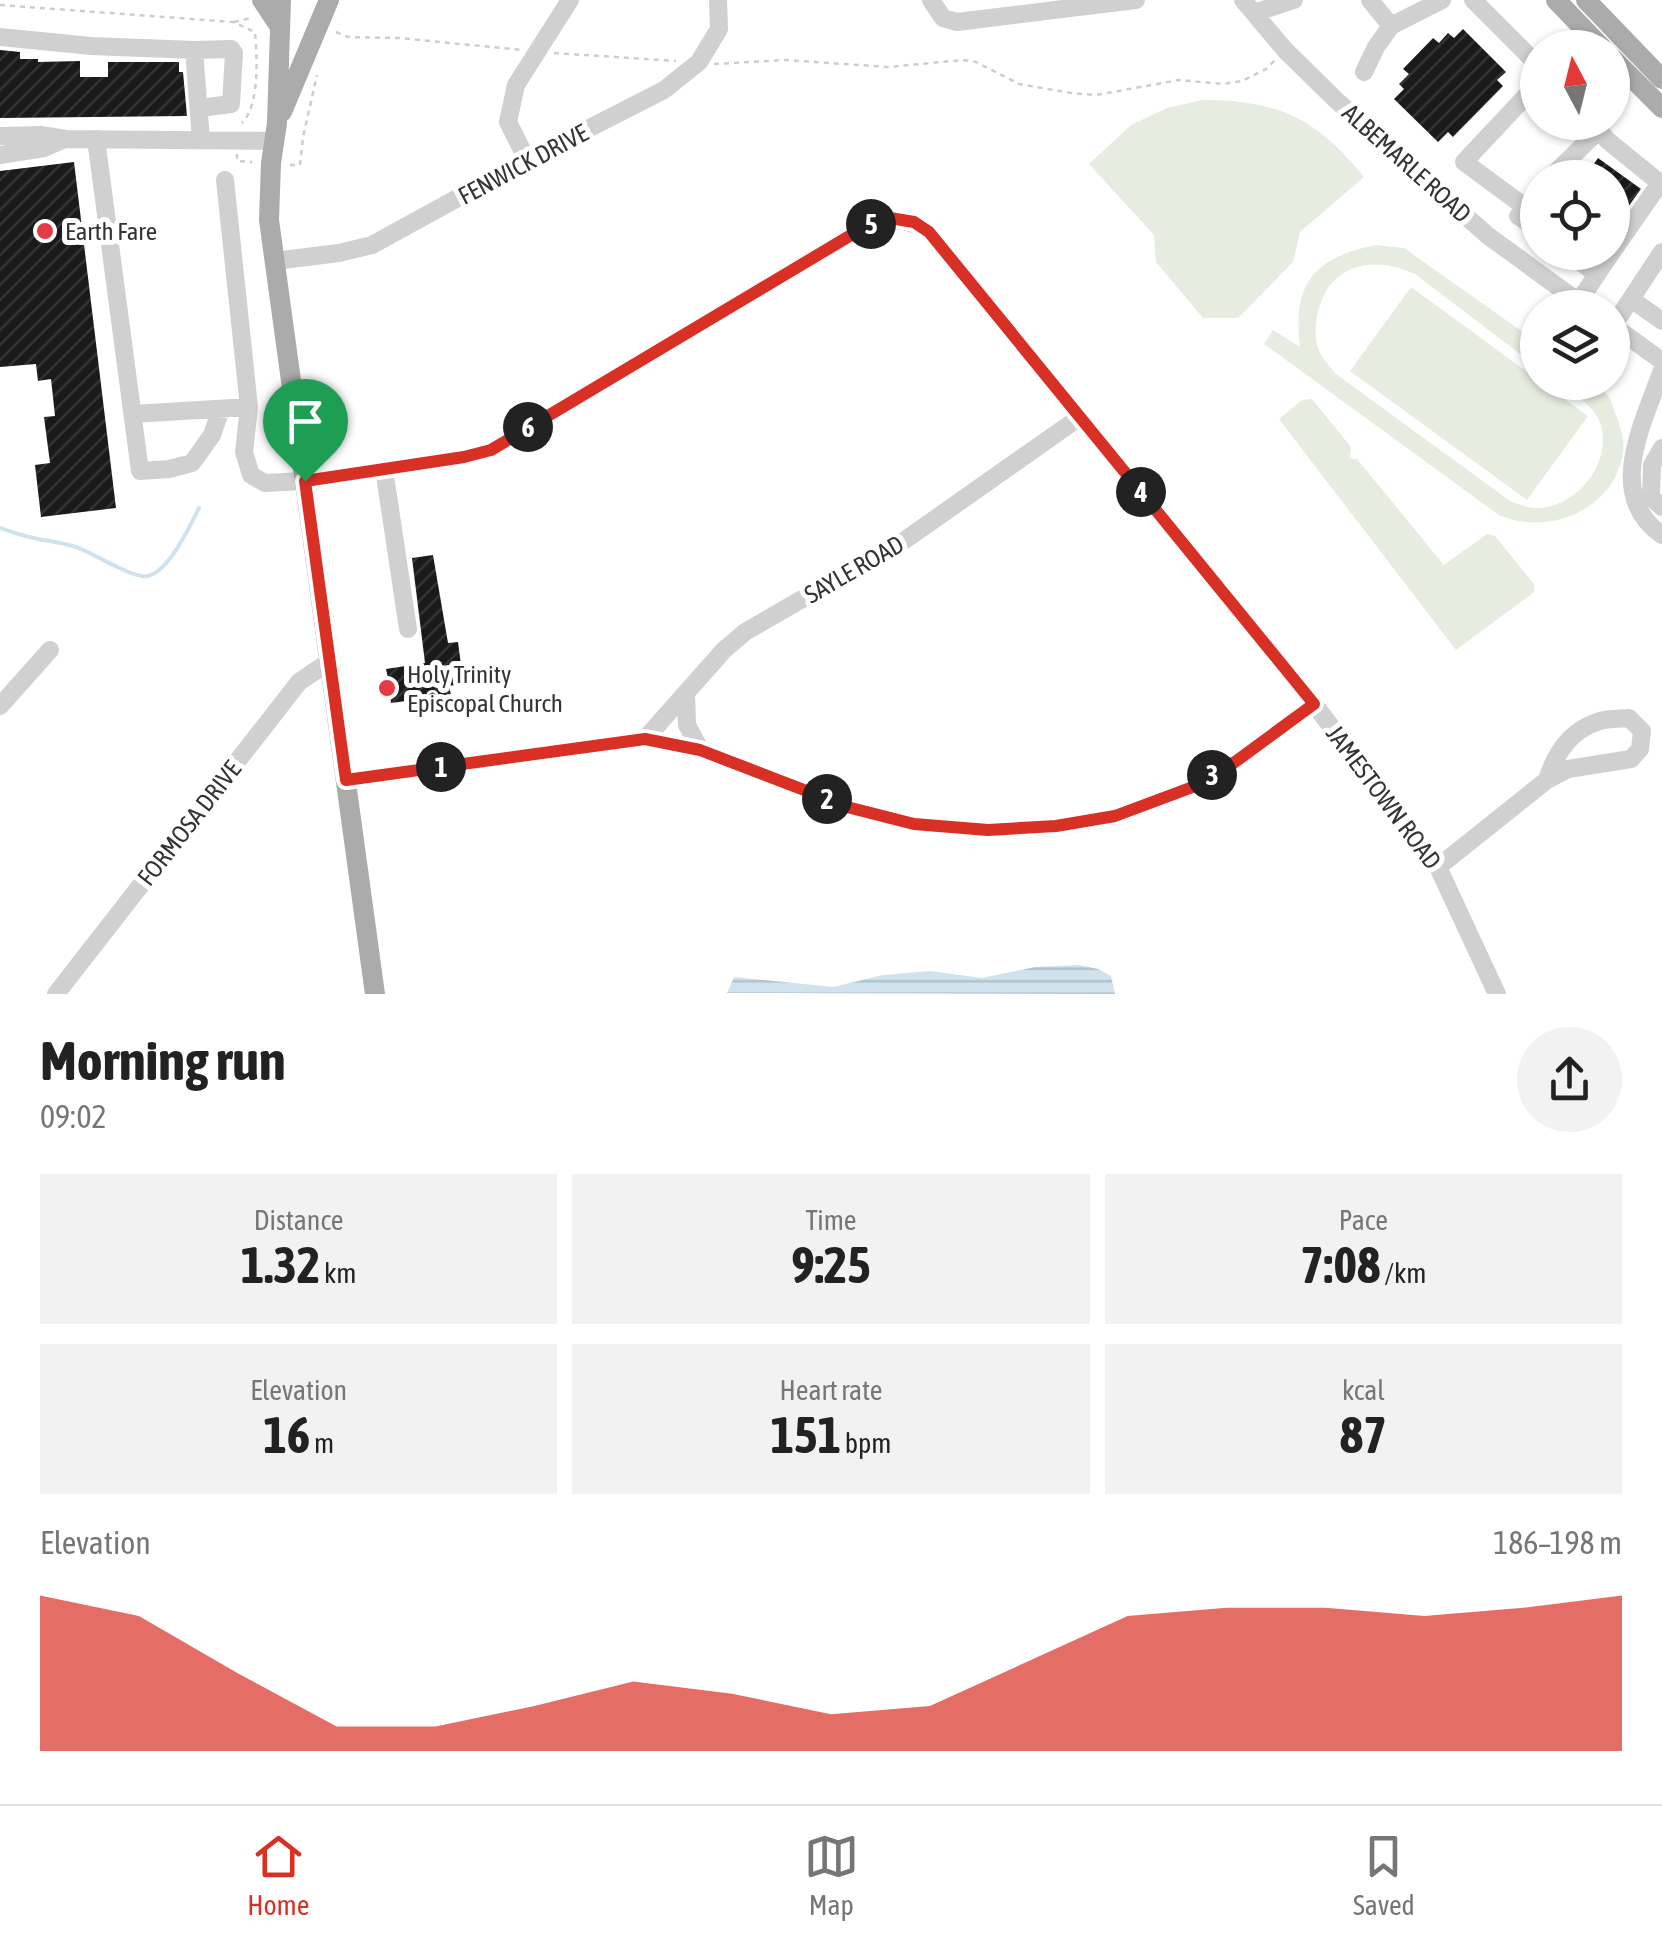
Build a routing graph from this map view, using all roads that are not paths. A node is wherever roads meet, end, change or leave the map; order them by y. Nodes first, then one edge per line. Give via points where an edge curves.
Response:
1 (262, 0) edge
2 (280, 0) edge
3 (298, 0) edge
4 (329, 0) edge
5 (570, 0) edge
6 (718, 0) edge
7 (931, 0) edge
8 (1136, 0) edge
9 (1294, 0) edge
10 (1370, 0) edge
11 (1442, 0) edge
12 (1473, 0) edge
13 (1556, 0) edge
14 (1586, 0) edge
15 (1248, 6) edge
16 (280, 26) junction
17 (1391, 26) junction
18 (1585, 30) edge
19 (0, 37) edge
20 (1520, 47) edge
21 (194, 50) junction
22 (1364, 72) dead end
23 (1630, 76) edge
24 (1662, 79) edge
25 (1520, 102) edge
26 (200, 108) junction
27 (1662, 108) edge
28 (276, 132) junction
29 (0, 136) edge
30 (66, 139) junction
31 (96, 140) junction
32 (201, 140) junction
33 (1584, 140) edge
34 (1608, 140) edge
35 (0, 155) edge
36 (527, 160) junction
37 (1566, 160) edge
38 (225, 180) dead end
39 (1520, 203) edge
40 (1630, 226) edge
41 (1662, 252) edge
42 (274, 261) junction
43 (1592, 270) edge
44 (1600, 270) edge
45 (1597, 274) junction
46 (1564, 290) edge
47 (1590, 290) edge
48 (1631, 299) joint
49 (1662, 320) edge
50 (1630, 338) edge
51 (1662, 361) edge
52 (1662, 370) edge
53 (249, 407) junction
54 (221, 409) junction
55 (133, 414) junction
56 (1080, 417) junction
57 (1662, 448) edge
58 (384, 469) junction
59 (305, 481) junction
60 (1662, 508) edge
61 (1662, 535) edge
62 (408, 629) dead end
63 (50, 650) dead end
64 (330, 661) junction
65 (686, 693) junction
66 (1314, 704) junction
67 (0, 706) edge
68 (645, 739) junction
69 (700, 750) junction
70 (346, 780) junction
71 (1547, 780) junction
72 (1438, 867) junction
73 (64, 989) edge
74 (375, 994) edge
75 (1497, 994) edge

1 - 16 main road
2 - 16 main road
3 - 16 main road
4 - 28 main road
5 - 36 street via 516,86 508,122
6 - 36 street, FENWICK DRIVE via 718,30 699,62 664,90
7 - 8 street via 942,18 957,22
9 - 15 street
10 - 17 street
11 - 17 street
12 - 20 street
13 - 18 main road
14 - 24 main road
15 - 46 street, ALBEMARLE ROAD via 1336,101 1487,235
16 - 28 main road
17 - 22 street
19 - 21 street
21 - 26 street
21 - 26 street via 234,53 231,104
23 - 27 main road
25 - 39 street via 1464,162
26 - 32 street
28 - 32 street
28 - 42 main road via 270,190
29 - 30 street
30 - 31 street
30 - 35 street
31 - 32 street
31 - 55 street
33 - 37 street
34 - 40 street via 1660,182
36 - 42 street, FENWICK DRIVE via 372,246
38 - 53 street
41 - 48 street
42 - 59 main road
43 - 45 street
44 - 45 street
45 - 47 street
48 - 49 street
50 - 51 street
52 - 61 street via 1631,462 1634,499
53 - 54 street
53 - 59 street, JAMESTOWN ROAD via 244,452 251,475 265,484
54 - 55 street
54 - 55 street via 192,463 140,471
56 - 58 street, JAMESTOWN ROAD via 929,232 890,218 873,222 491,450
56 - 65 street, SAYLE ROAD via 904,540 745,632
56 - 66 street, JAMESTOWN ROAD
57 - 60 street via 1652,465 1651,498
58 - 59 street, JAMESTOWN ROAD
58 - 62 street
59 - 64 main road
63 - 67 street
64 - 70 main road
64 - 73 street, FORMOSA DRIVE via 299,682
65 - 68 street, SAYLE ROAD
65 - 69 street via 688,725
66 - 69 street via 1190,788 1115,816 1056,826 914,824 851,808
66 - 72 street, JAMESTOWN ROAD
68 - 69 street
68 - 70 street
70 - 74 main road
71 - 71 street via 1630,759 1640,750 1642,731 1630,718 1597,722 1568,740
71 - 72 street
72 - 75 street, JAMESTOWN ROAD

